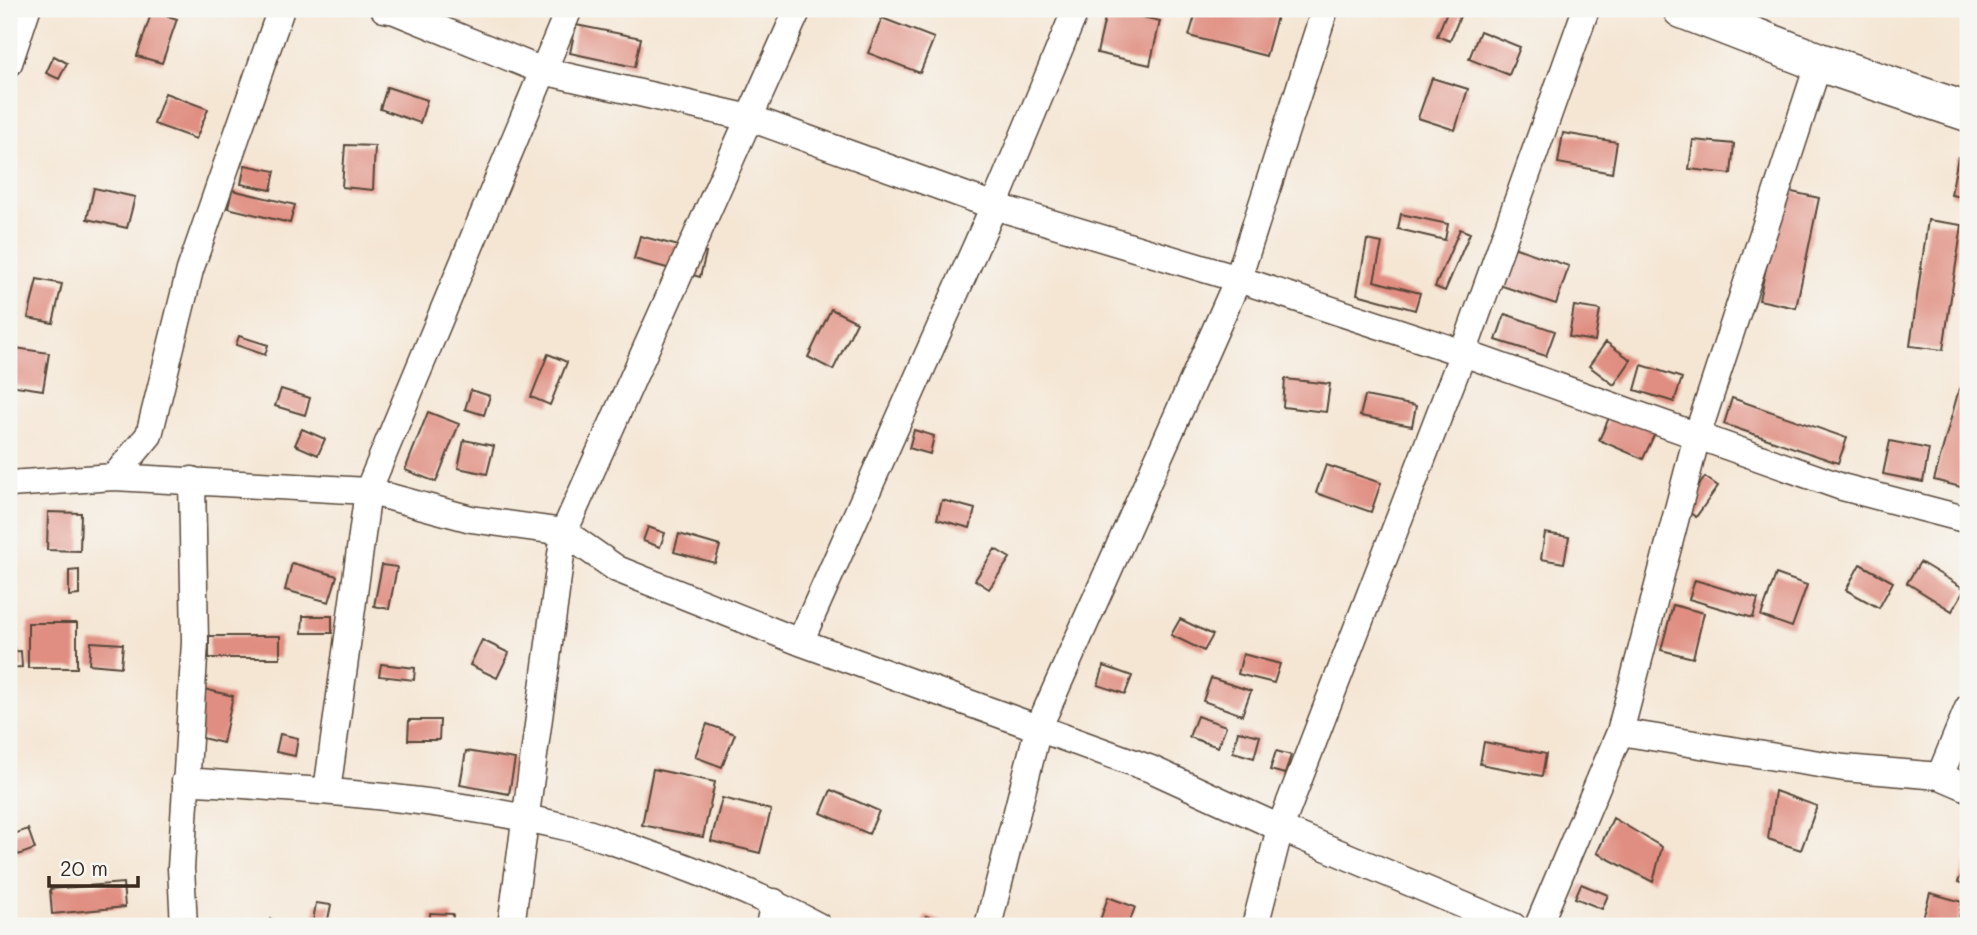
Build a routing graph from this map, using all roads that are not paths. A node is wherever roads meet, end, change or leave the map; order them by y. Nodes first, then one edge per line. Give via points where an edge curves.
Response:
1 (27, 9) edge
2 (281, 9) edge
3 (384, 9) edge
4 (569, 9) edge
5 (798, 9) edge
6 (1076, 9) edge
7 (1325, 9) edge
8 (1586, 9) edge
9 (1682, 9) edge
10 (1819, 62) junction
11 (9, 63) edge
12 (543, 71) junction
13 (1968, 112) edge
14 (750, 118) junction
15 (994, 206) junction
16 (1238, 279) junction
17 (1462, 353) junction
18 (1697, 436) junction
19 (114, 477) junction
20 (192, 480) junction
21 (9, 484) edge
22 (368, 491) junction
23 (1968, 520) edge
24 (564, 533) junction
25 (800, 642) junction
26 (1968, 708) edge
27 (1038, 729) junction
28 (1620, 732) junction
29 (1940, 776) junction
30 (185, 781) junction
31 (1968, 788) edge
32 (327, 791) junction
33 (525, 818) junction
34 (1280, 828) junction
35 (771, 914) edge
36 (184, 926) edge
37 (511, 926) edge
38 (818, 926) edge
39 (988, 926) edge
40 (1255, 926) edge
41 (1513, 926) edge
42 (1538, 926) edge

1 - 11 street
2 - 19 street via 190,270 149,435
3 - 12 street
4 - 12 street
5 - 14 street
6 - 15 street
7 - 16 street
8 - 17 street
9 - 10 main road
10 - 13 main road
10 - 18 street
12 - 14 street
12 - 22 street
14 - 15 street
14 - 24 street
15 - 16 street
15 - 25 street
16 - 17 street
16 - 27 street
17 - 18 street
17 - 34 street
18 - 23 street via 1842,487
18 - 28 street
19 - 20 street
19 - 21 street
20 - 22 street
20 - 30 street via 195,642
22 - 24 street via 471,519
22 - 32 street
24 - 25 street via 617,569
24 - 33 street
25 - 27 street
26 - 29 street
27 - 34 street via 1151,769
27 - 39 street
28 - 29 street via 1844,768
28 - 42 street
29 - 31 street
30 - 32 street
30 - 36 street
32 - 33 street
33 - 35 street via 569,827 678,864
33 - 37 street
34 - 40 street
34 - 41 street
35 - 38 street

